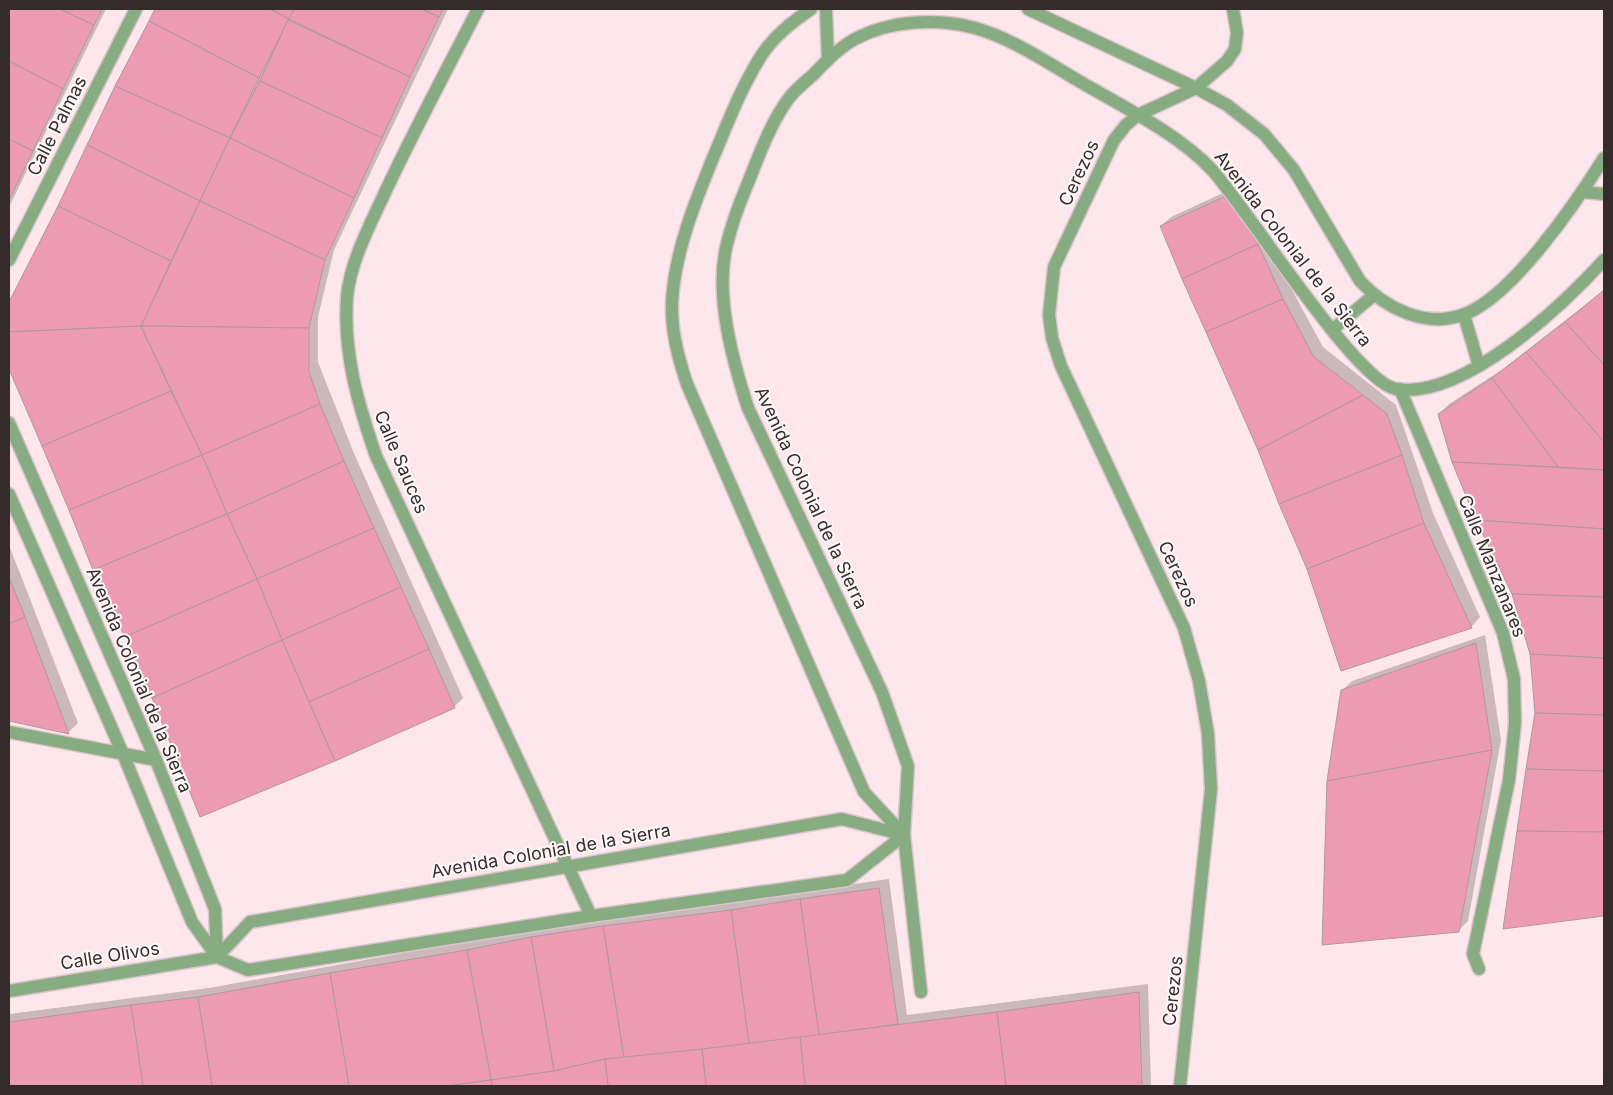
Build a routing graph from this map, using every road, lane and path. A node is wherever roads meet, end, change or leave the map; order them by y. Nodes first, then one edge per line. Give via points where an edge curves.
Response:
1 (136, 9) edge
2 (478, 9) edge
3 (811, 9) edge
4 (826, 9) edge
5 (1028, 9) edge
6 (1233, 9) edge
7 (828, 60) junction
8 (1196, 88) junction
9 (1138, 115) junction
10 (1604, 158) edge
11 (1583, 192) junction
12 (1604, 194) edge
13 (9, 260) edge
14 (1604, 260) edge
15 (1374, 295) junction
16 (1464, 315) junction
17 (1332, 330) junction
18 (1479, 366) junction
19 (1400, 389) junction
20 (9, 423) edge
21 (9, 494) edge
22 (9, 732) edge
23 (123, 754) junction
24 (156, 760) junction
25 (904, 834) junction
26 (567, 866) junction
27 (591, 916) junction
28 (217, 957) junction
29 (1479, 969) dead end
30 (9, 991) edge
31 (922, 992) dead end
32 (1180, 1086) edge

1 - 13 street, Calle Palmas
2 - 26 street, Calle Sauces via 359,248 347,296 347,352 359,408 376,456
3 - 25 street via 788,24 762,54 740,92 700,189 679,260 672,302 674,344 687,384 860,784
4 - 7 street
5 - 8 street, Avenida Colonial de la Sierra
6 - 8 street via 1237,33 1234,49 1227,60
7 - 9 street, Avenida Colonial de la Sierra via 854,39 881,29 916,22 946,23 974,28 1000,38
7 - 25 street, Avenida Colonial de la Sierra via 789,98 763,146 743,195 725,251 727,330 748,408 882,692 908,766
8 - 9 street, Cerezos
8 - 15 street, Avenida Colonial de la Sierra via 1227,105 1264,134 1294,170 1348,262
9 - 17 street, Avenida Colonial de la Sierra via 1184,145 1213,170
9 - 32 street, Cerezos via 1114,140 1054,267 1049,315 1061,366 1184,628 1199,681 1208,734 1211,789
10 - 11 street, Avenida Colonial de la Sierra
11 - 12 street
11 - 16 street, Avenida Colonial de la Sierra via 1532,259 1493,297
14 - 18 street, Avenida Colonial de la Sierra via 1559,306
15 - 16 street, Avenida Colonial de la Sierra via 1414,316 1442,319
15 - 17 street
16 - 18 street
17 - 19 street, Avenida Colonial de la Sierra via 1374,376 1391,388
18 - 19 street, Avenida Colonial de la Sierra via 1436,386
19 - 29 street, Calle Manzanares via 1503,633 1514,679 1515,723 1509,780 1473,954
20 - 24 street, Avenida Colonial de la Sierra
21 - 23 street
22 - 23 street
23 - 24 street
23 - 28 street via 192,922
24 - 28 street, Avenida Colonial de la Sierra via 215,909
25 - 26 street, Avenida Colonial de la Sierra via 842,819
25 - 27 street via 848,880
25 - 31 street
26 - 27 street, Calle Sauces
26 - 28 street, Avenida Colonial de la Sierra via 250,922
27 - 28 street via 248,970
28 - 30 street, Calle Olivos

